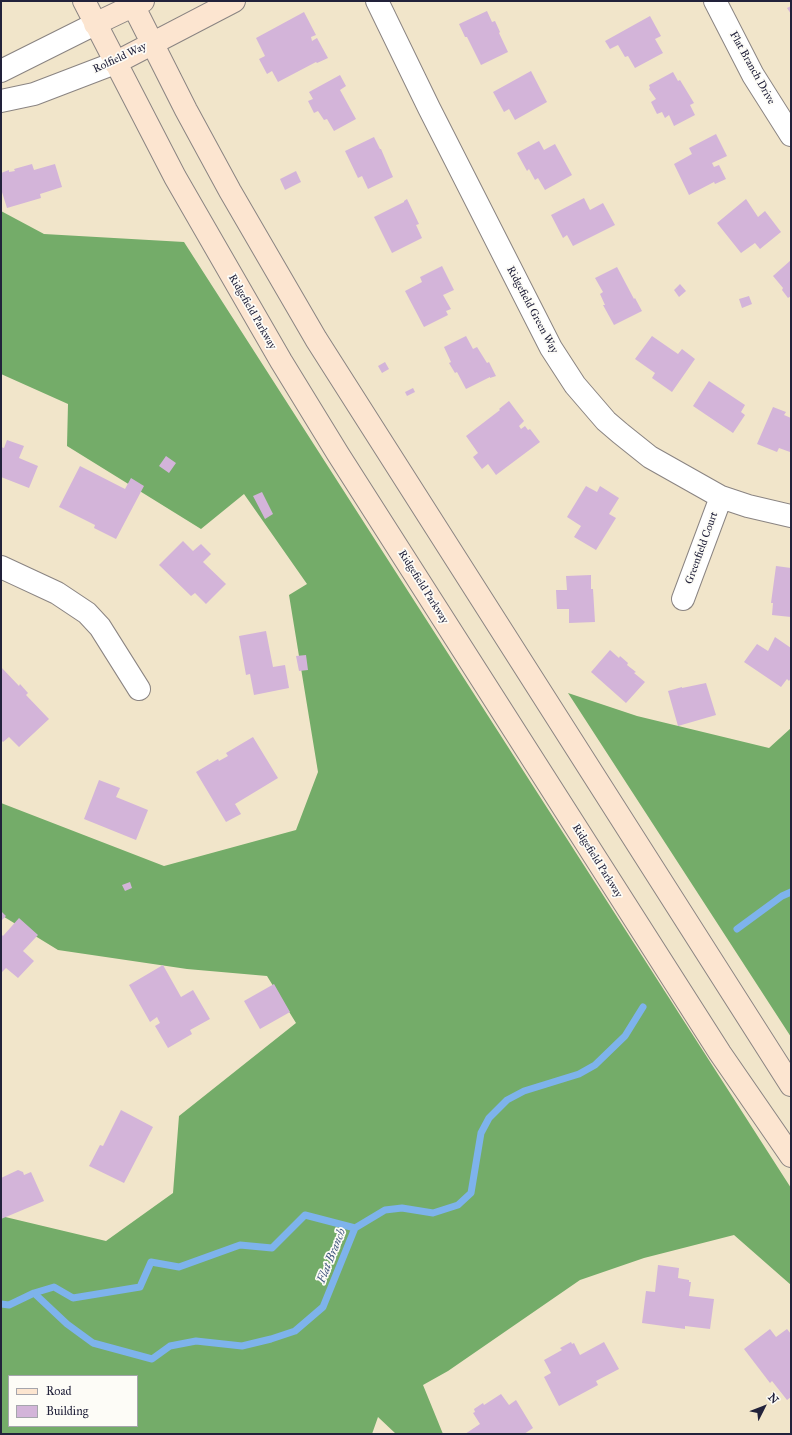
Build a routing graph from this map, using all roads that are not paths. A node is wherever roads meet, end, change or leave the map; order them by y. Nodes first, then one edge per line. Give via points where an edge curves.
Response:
1 (84, 1) edge
2 (234, 1) edge
3 (377, 1) edge
4 (715, 1) edge
5 (136, 3) edge
6 (95, 24) junction
7 (152, 43) junction
8 (115, 63) junction
9 (1, 71) edge
10 (1, 101) edge
11 (791, 135) edge
12 (721, 497) junction
13 (791, 516) edge
14 (1, 567) edge
15 (683, 599) dead end
16 (139, 689) dead end
17 (791, 1085) edge
18 (791, 1156) edge

1 - 6 main road, Ridgefield Parkway
2 - 7 main road, Rolfield Way
3 - 12 street, Ridgefield Green Way via 551,348 575,385 606,421 650,457
4 - 11 street, Flat Branch Drive via 753,75
5 - 6 main road
5 - 7 main road
6 - 8 main road, Ridgefield Parkway
6 - 9 street
7 - 8 main road, Rolfield Way
7 - 17 main road via 230,191 316,340
8 - 10 street, Rolfield Way via 34,94
8 - 18 main road, Ridgefield Parkway via 175,178 318,421 720,1053
12 - 13 street, Ridgefield Green Way
12 - 15 street, Greenfield Court
14 - 16 street via 57,593 87,613 100,627

